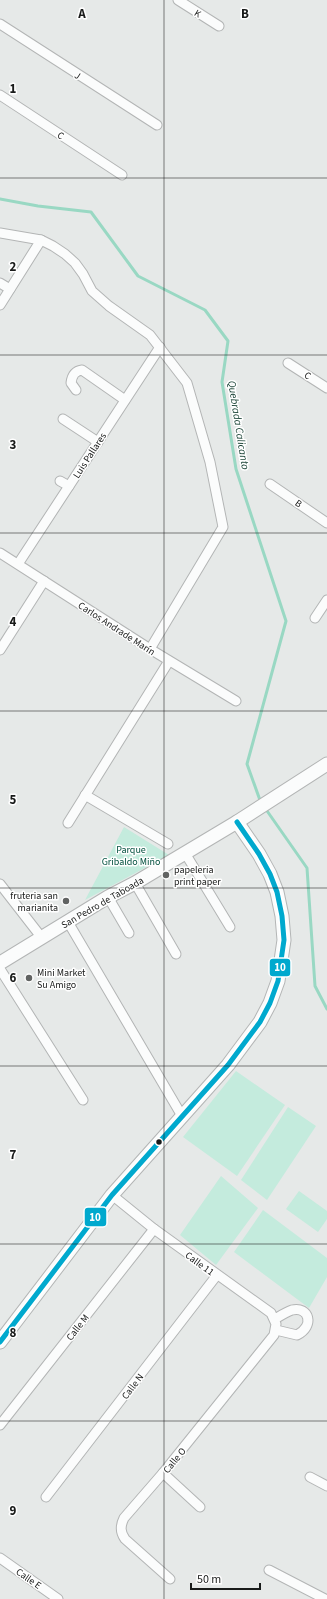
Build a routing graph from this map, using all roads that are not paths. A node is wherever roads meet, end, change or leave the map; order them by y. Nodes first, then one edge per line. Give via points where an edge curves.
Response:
1 (178, 0) edge
2 (0, 24) edge
3 (219, 26) dead end
4 (0, 95) edge
5 (157, 125) dead end
6 (122, 175) dead end
7 (0, 233) edge
8 (41, 240) junction
9 (0, 283) edge
10 (10, 289) junction
11 (0, 305) edge
12 (160, 347) junction
13 (288, 363) dead end
14 (327, 388) edge
15 (76, 390) dead end
16 (125, 400) junction
17 (63, 418) dead end
18 (98, 442) junction
19 (60, 480) dead end
20 (270, 484) dead end
21 (69, 486) junction
22 (327, 523) edge
23 (0, 553) edge
24 (18, 564) junction
25 (44, 580) junction
26 (327, 600) edge
27 (315, 618) dead end
28 (150, 649) junction
29 (0, 650) edge
30 (169, 661) junction
31 (236, 701) dead end
32 (327, 764) edge
33 (85, 795) junction
34 (237, 822) junction
35 (68, 823) dead end
36 (168, 844) dead end
37 (185, 853) junction
38 (135, 883) junction
39 (0, 884) edge
40 (108, 897) junction
41 (68, 922) junction
42 (230, 928) dead end
43 (129, 933) dead end
44 (42, 938) junction
45 (176, 954) dead end
46 (0, 963) edge
47 (0, 969) edge
48 (84, 1100) dead end
49 (182, 1116) junction
50 (112, 1195) junction
51 (154, 1229) junction
52 (216, 1275) junction
53 (275, 1319) junction
54 (275, 1332) junction
55 (0, 1342) edge
56 (0, 1425) edge
57 (163, 1473) junction
58 (310, 1477) dead end
59 (327, 1486) edge
60 (46, 1497) dead end
61 (200, 1507) dead end
62 (0, 1558) edge
63 (269, 1570) dead end
64 (170, 1579) dead end
65 (58, 1599) edge
66 (325, 1599) edge

1 - 3 street, K
2 - 5 street, J
4 - 6 street, C
7 - 8 street
8 - 10 street
8 - 12 street via 75,263 92,291 150,335
9 - 10 street
10 - 11 street
12 - 16 street, Luis Pallares
12 - 28 street via 187,383 210,462 223,527
13 - 14 street, C
15 - 16 street via 71,383 72,377 77,371 82,370
16 - 18 street, Luis Pallares
17 - 18 street
18 - 21 street, Luis Pallares
19 - 21 street
20 - 22 street, B
21 - 24 street, Luis Pallares
23 - 24 street, Carlos Andrade Marín
24 - 25 street, Carlos Andrade Marín
25 - 28 street, Carlos Andrade Marín
25 - 29 street
26 - 27 street
28 - 30 street, Carlos Andrade Marín
30 - 31 street, Carlos Andrade Marín
30 - 33 street
32 - 34 street, San Pedro de Taboada
33 - 35 street
33 - 36 street
34 - 37 street, San Pedro de Taboada
34 - 49 street via 259,854 277,892 284,940 278,981 270,1003 255,1028 228,1065
37 - 38 street, San Pedro de Taboada
37 - 42 street
38 - 40 street, San Pedro de Taboada
38 - 45 street
39 - 44 street
40 - 41 street, San Pedro de Taboada
40 - 43 street
41 - 44 street, San Pedro de Taboada
41 - 49 street
44 - 46 street, San Pedro de Taboada
47 - 48 street
49 - 50 street
50 - 51 street, Calle 11
50 - 55 street
51 - 52 street, Calle 11
51 - 56 street, Calle M
52 - 53 street, Calle 11 via 271,1313
52 - 60 street, Calle N
53 - 54 street
53 - 54 street via 291,1310 297,1310 306,1314 308,1325 297,1335
54 - 57 street, Calle O
57 - 61 street
57 - 64 street, Calle O via 124,1518 121,1528 125,1539
58 - 59 street
62 - 65 street, Calle E
63 - 66 street

